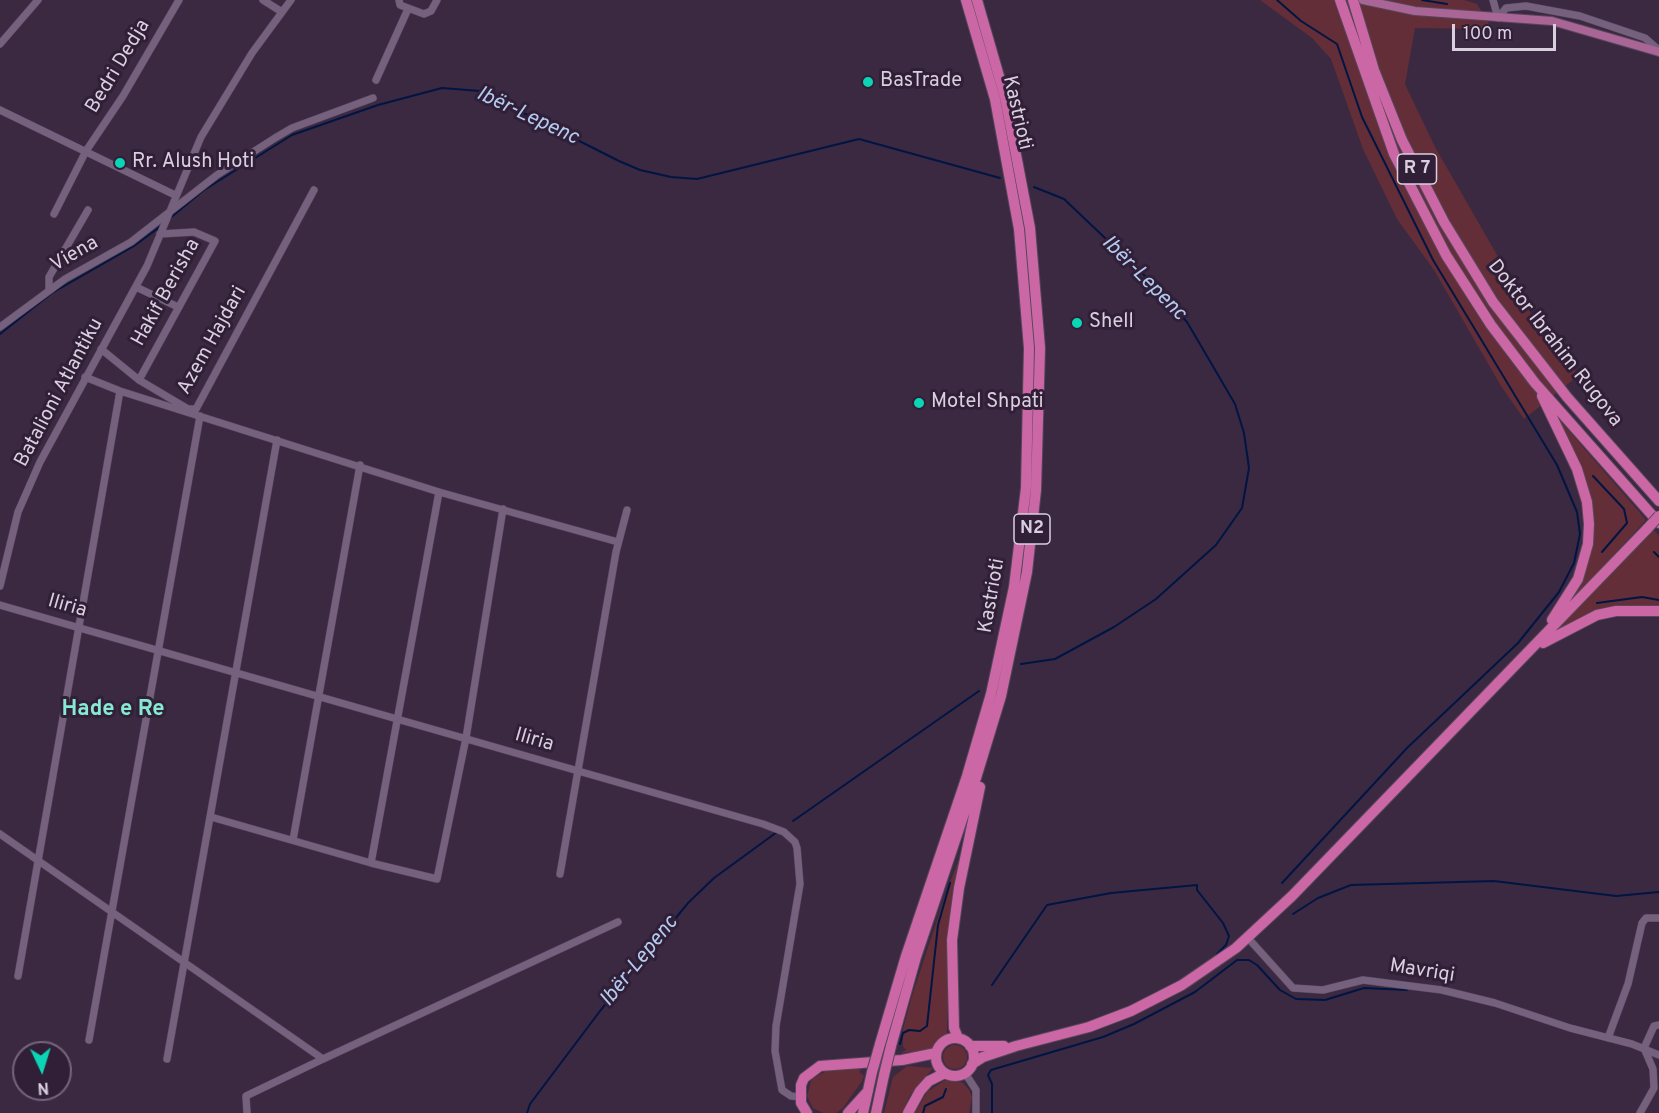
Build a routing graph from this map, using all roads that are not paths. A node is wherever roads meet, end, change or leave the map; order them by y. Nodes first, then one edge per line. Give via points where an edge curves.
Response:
1 (38, 0) edge
2 (179, 0) edge
3 (263, 0) edge
4 (291, 0) edge
5 (437, 0) edge
6 (966, 0) edge
7 (977, 0) edge
8 (1340, 0) edge
9 (1353, 0) edge
10 (1363, 0) edge
11 (1493, 0) edge
12 (400, 2) edge
13 (408, 9) junction
14 (282, 12) junction
15 (1498, 18) junction
16 (402, 21) junction
17 (0, 44) edge
18 (1659, 51) edge
19 (376, 80) dead end
20 (374, 98) dead end
21 (0, 110) edge
22 (86, 151) junction
23 (314, 190) dead end
24 (175, 195) junction
25 (88, 210) dead end
26 (54, 214) dead end
27 (168, 215) junction
28 (160, 234) junction
29 (136, 287) junction
30 (49, 290) junction
31 (178, 307) junction
32 (0, 327) edge
33 (101, 349) junction
34 (85, 377) junction
35 (139, 380) junction
36 (1535, 382) junction
37 (120, 391) junction
38 (200, 416) junction
39 (277, 440) junction
40 (360, 465) junction
41 (439, 492) junction
42 (1659, 501) edge
43 (503, 510) junction
44 (627, 510) dead end
45 (1659, 516) edge
46 (1659, 523) edge
47 (618, 542) junction
48 (0, 586) edge
49 (0, 604) edge
50 (1659, 611) edge
51 (79, 628) junction
52 (158, 650) junction
53 (1530, 652) junction
54 (237, 672) junction
55 (320, 696) junction
56 (398, 719) junction
57 (990, 734) junction
58 (466, 738) junction
59 (578, 770) junction
60 (211, 817) junction
61 (0, 834) edge
62 (293, 840) junction
63 (38, 860) junction
64 (371, 863) junction
65 (560, 874) dead end
66 (112, 913) junction
67 (1659, 918) edge
68 (618, 922) dead end
69 (1248, 938) junction
70 (185, 963) junction
71 (18, 976) dead end
72 (1659, 1025) edge
73 (957, 1038) junction
74 (1608, 1038) junction
75 (89, 1040) dead end
76 (886, 1045) junction
77 (970, 1046) junction
78 (1016, 1046) junction
79 (1644, 1048) junction
80 (936, 1053) junction
81 (1659, 1055) edge
82 (167, 1059) dead end
83 (323, 1059) junction
84 (902, 1060) junction
85 (969, 1068) junction
86 (941, 1069) junction
87 (868, 1090) junction
88 (800, 1097) junction
89 (247, 1113) edge
90 (807, 1113) edge
91 (848, 1113) edge
92 (863, 1113) edge
93 (876, 1113) edge
94 (908, 1113) edge
95 (976, 1113) edge
96 (1640, 1113) edge

1 - 17 street
2 - 22 street, Bedri Dedja
3 - 14 street
4 - 14 street, Batalioni Atlantiku
5 - 13 street via 428,13
6 - 76 highway, Kastrioti / N2 via 1000,121 1021,247 1029,348 1026,488 1015,579 991,694 906,956
7 - 57 highway, Kastrioti / N2 via 1005,97 1019,164 1035,274 1040,348 1039,447 1032,533 1015,636
8 - 36 highway, Doktor Ibrahim Rugova / R 7 via 1394,154 1441,245 1491,325
9 - 42 highway, Doktor Ibrahim Rugova / R 7 via 1374,70 1402,140 1444,222 1502,314 1567,397
10 - 15 main road via 1415,11
11 - 15 street
12 - 13 street
12 - 16 street
13 - 16 street
14 - 24 street, Batalioni Atlantiku via 201,137
15 - 18 main road via 1552,21
15 - 18 street via 1506,8 1526,6 1580,16 1645,38
16 - 19 street
20 - 27 street, Batalioni Atlantiku via 292,128 217,175
21 - 22 street
22 - 24 street
22 - 26 street, Bedri Dedja
23 - 35 street, Azem Hajdari via 198,407 188,409
24 - 27 street, Batalioni Atlantiku
25 - 30 street via 47,280
27 - 28 street, Batalioni Atlantiku
27 - 30 street, Viena via 131,242
28 - 29 street, Batalioni Atlantiku
28 - 31 street, Hakif Berisha via 194,232 215,241
29 - 31 street
29 - 33 street, Batalioni Atlantiku
30 - 32 street, Viena
31 - 35 street, Hakif Berisha
33 - 34 street, Batalioni Atlantiku
33 - 35 street, Azem Hajdari
34 - 37 street
34 - 48 street, Batalioni Atlantiku via 24,495
36 - 46 highway, Doktor Ibrahim Rugova / R 7
36 - 53 highway via 1576,469 1587,502 1588,544 1578,579
37 - 38 street
37 - 51 street
38 - 39 street
38 - 52 street
39 - 40 street
39 - 54 street
40 - 41 street
40 - 55 street
41 - 43 street
41 - 56 street
43 - 47 street
43 - 58 street
44 - 47 street
45 - 53 highway, bridge
47 - 59 street
49 - 51 street, Iliria
50 - 53 highway via 1597,615
51 - 52 street, Iliria
51 - 63 street
52 - 54 street, Iliria
52 - 66 street
53 - 69 highway
54 - 55 street, Iliria
54 - 60 street
55 - 56 street, Iliria
55 - 62 street
56 - 58 street, Iliria
56 - 64 street
57 - 73 highway via 955,914 952,960
57 - 76 highway, Kastrioti / N2
58 - 59 street, Iliria
58 - 64 street via 437,879
59 - 65 street
59 - 88 street, Iliria via 763,824 784,832 795,842 799,896 775,1038 782,1090
60 - 62 street
60 - 70 street
61 - 63 street
62 - 64 street
63 - 66 street
63 - 71 street
66 - 70 street
66 - 75 street
67 - 74 street via 1642,922 1628,984
68 - 83 street
69 - 74 street, Mavriqi via 1293,988 1323,990 1363,980 1405,984 1495,1003
69 - 78 highway via 1182,985 1138,1008 1089,1027
70 - 82 street
70 - 83 street
72 - 79 street via 1654,1026
73 - 77 highway
73 - 80 highway via 942,1043
74 - 79 street, Mavriqi
76 - 87 highway, Kastrioti / N2, bridge
76 - 93 highway, Kastrioti / N2, bridge
77 - 78 highway
77 - 85 highway
78 - 85 highway via 983,1057
79 - 81 street, Mavriqi
79 - 96 street via 1653,1069 1654,1088
80 - 84 highway
80 - 86 highway
83 - 89 street via 246,1096
84 - 86 highway
84 - 88 highway via 820,1066 804,1078
85 - 86 highway via 954,1076
85 - 95 street via 976,1090
86 - 94 highway via 920,1091
87 - 91 highway
87 - 92 highway, Kastrioti / N2
88 - 90 highway

